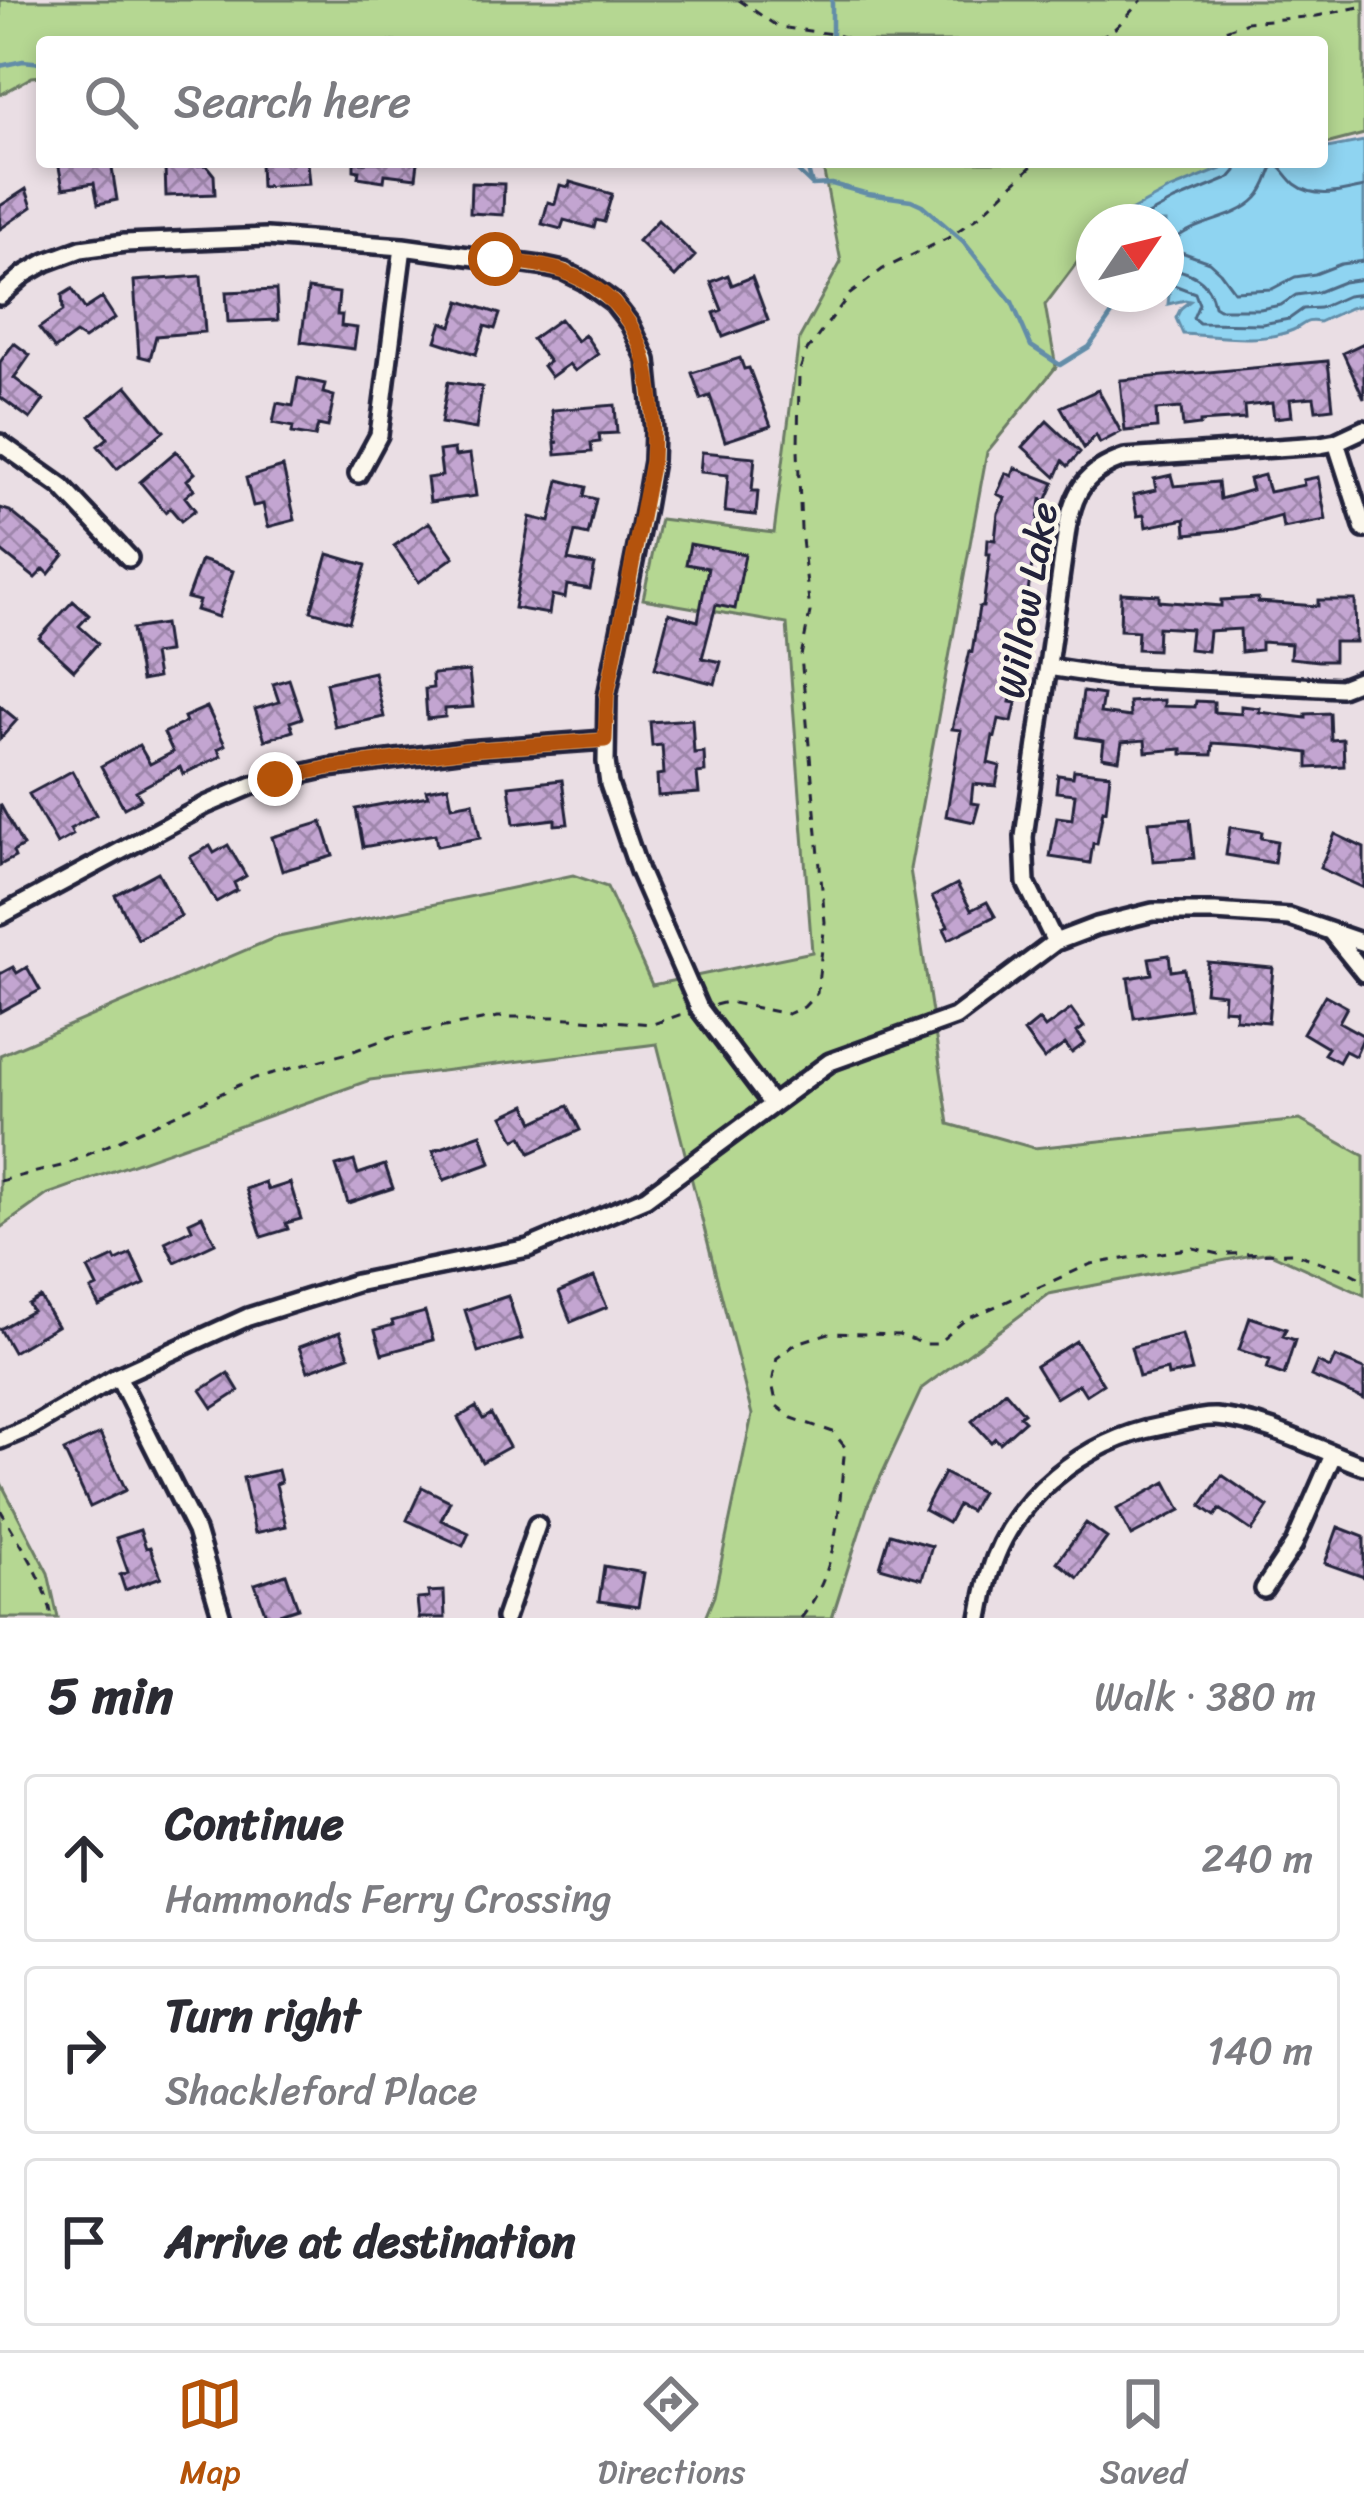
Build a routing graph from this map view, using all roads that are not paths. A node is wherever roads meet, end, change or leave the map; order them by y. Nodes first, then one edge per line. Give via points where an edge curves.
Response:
1 (403, 248) junction
2 (0, 296) edge
3 (1364, 429) edge
4 (1336, 442) junction
5 (0, 443) edge
6 (358, 474) dead end
7 (1364, 529) edge
8 (129, 558) dead end
9 (1048, 667) junction
10 (1364, 679) edge
11 (1341, 688) junction
12 (1364, 692) edge
13 (605, 740) junction
14 (0, 916) edge
15 (1329, 929) junction
16 (1055, 942) junction
17 (1364, 943) edge
18 (1364, 973) edge
19 (772, 1103) junction
20 (118, 1376) junction
21 (0, 1440) edge
22 (1333, 1455) junction
23 (1364, 1466) edge
24 (537, 1525) dead end
25 (1264, 1589) dead end
26 (222, 1618) edge
27 (505, 1618) edge
28 (980, 1618) edge

1 - 2 street via 267,237 102,245 46,262
1 - 6 street via 379,435
1 - 13 street via 564,272 613,302 641,344 652,461
3 - 4 street, Willow Lake
4 - 7 street
4 - 9 street, Willow Lake via 1104,465 1072,503
5 - 8 street via 62,487
9 - 11 street
9 - 16 street, Willow Lake via 1024,837 1026,883
10 - 11 street
11 - 12 street
13 - 14 street via 466,750 253,785
13 - 19 street via 617,813 664,932 699,1008
15 - 16 street via 1289,917 1154,912
15 - 17 street
15 - 18 street
16 - 19 street via 955,1017 830,1062
19 - 20 street via 646,1198 528,1248 291,1303
20 - 21 street
20 - 26 street via 196,1531
22 - 23 street
22 - 25 street via 1294,1544
22 - 28 street via 1214,1417 1142,1430 1092,1450 1020,1513 991,1569
24 - 27 street

